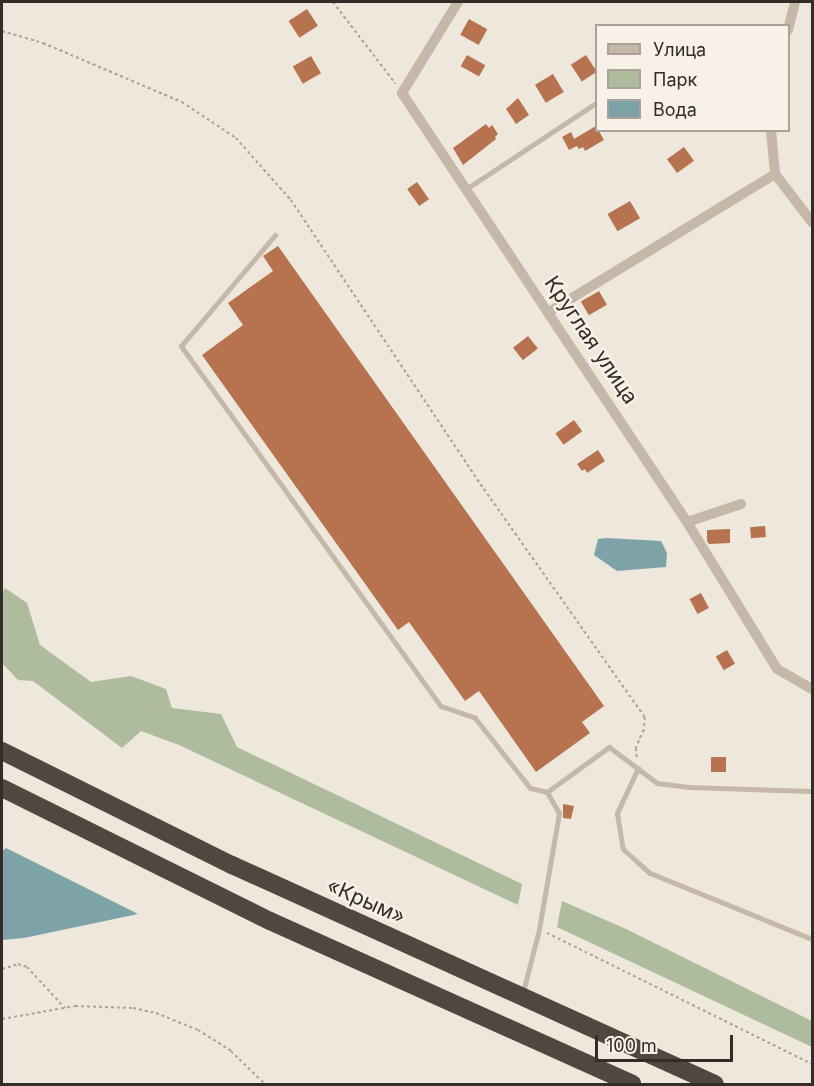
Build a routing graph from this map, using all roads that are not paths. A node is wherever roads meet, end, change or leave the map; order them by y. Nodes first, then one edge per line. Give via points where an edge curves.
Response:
1 (458, 2) edge
2 (795, 2) edge
3 (790, 25) edge
4 (595, 105) edge
5 (771, 132) edge
6 (775, 174) junction
7 (465, 190) junction
8 (813, 222) edge
9 (275, 235) dead end
10 (549, 312) junction
11 (741, 504) dead end
12 (687, 522) junction
13 (813, 689) edge
14 (2, 751) edge
15 (638, 768) junction
16 (2, 788) edge
17 (813, 791) edge
18 (547, 792) junction
19 (813, 939) edge
20 (521, 997) junction
21 (632, 1084) edge
22 (715, 1084) edge

1 - 7 street, Круглая улица via 402,93
2 - 3 street
4 - 7 lane
5 - 6 street
6 - 8 street
6 - 10 street
7 - 10 street, Круглая улица
9 - 18 lane via 182,346 441,706 475,718 530,788
10 - 12 street, Круглая улица
11 - 12 street
12 - 13 street, Круглая улица via 777,669
14 - 20 highway, «Крым» via 232,865
15 - 17 lane via 657,783
15 - 18 lane via 609,747
15 - 19 lane via 617,813 623,849 650,873
16 - 21 highway via 270,921
18 - 20 lane via 559,813 539,929
20 - 22 highway, «Крым»

